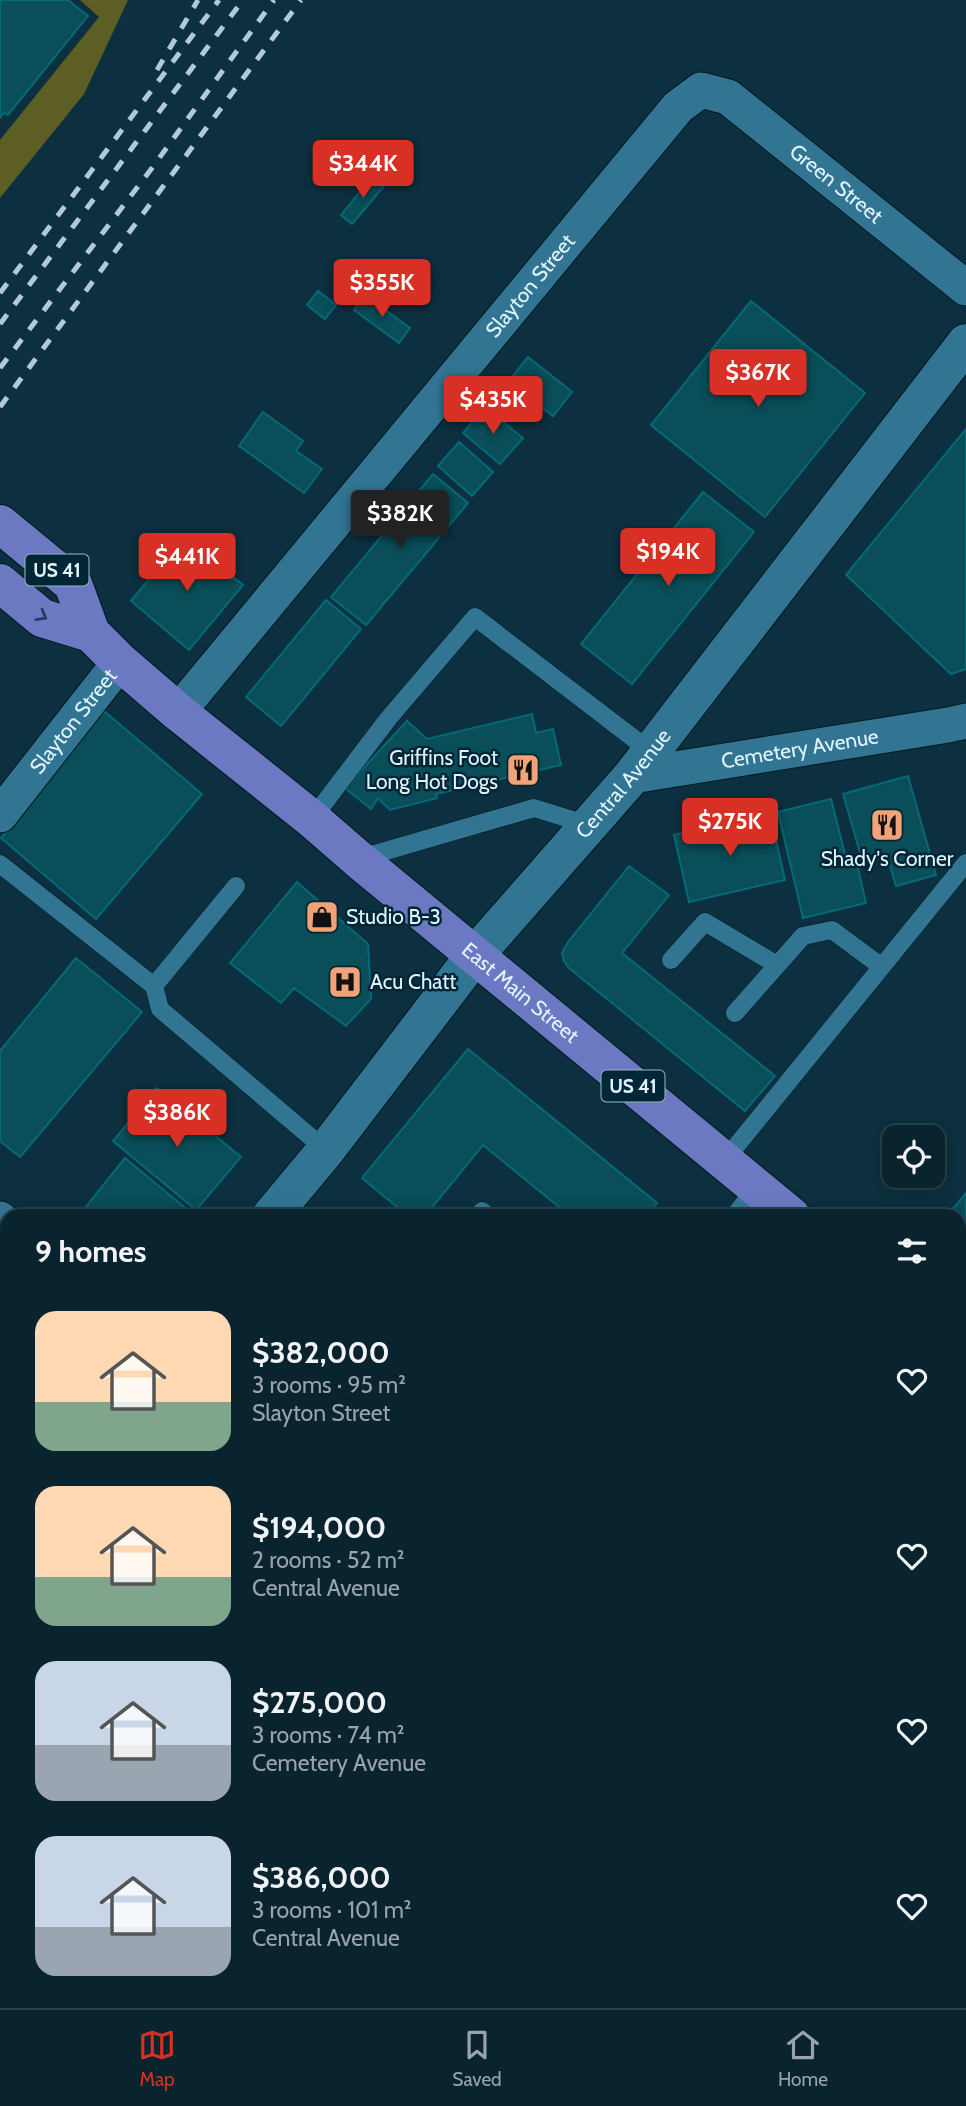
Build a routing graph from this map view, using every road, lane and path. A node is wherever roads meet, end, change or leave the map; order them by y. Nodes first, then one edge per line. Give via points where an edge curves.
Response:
1 (701, 90) joint
2 (966, 288) edge
3 (966, 343) edge
4 (0, 524) edge
5 (0, 583) edge
6 (91, 633) junction
7 (120, 662) junction
8 (178, 712) junction
9 (960, 729) edge
10 (641, 763) junction
11 (0, 815) edge
12 (312, 819) junction
13 (589, 825) junction
14 (358, 859) junction
15 (966, 863) edge
16 (0, 864) edge
17 (236, 886) dead end
18 (475, 955) junction
19 (671, 960) dead end
20 (777, 965) junction
21 (881, 967) junction
22 (154, 986) junction
23 (735, 1013) dead end
24 (326, 1150) junction
25 (724, 1161) junction
26 (745, 1202) edge
27 (277, 1209) edge
28 (768, 1209) edge

1 - 2 street, Green Street via 728,97
1 - 8 street, Slayton Street via 678,107
3 - 10 main road, Central Avenue
4 - 6 main road, East Main Street / US 41 via 73,584
5 -> 6 main road, East Main Street / US 41 via 42,618
6 - 7 main road, East Main Street / US 41
7 - 8 main road, East Main Street / US 41
7 - 11 street, Slayton Street
8 - 12 main road, East Main Street / US 41
9 - 10 street, Cemetery Avenue
10 - 12 lane via 475,617 388,719
10 - 13 main road, Central Avenue
12 - 14 main road, East Main Street / US 41
13 - 14 lane via 534,808
13 - 18 main road, Central Avenue
14 - 18 main road, East Main Street / US 41
15 - 21 lane
16 - 22 lane
17 - 22 lane
18 - 24 main road, Central Avenue
18 - 25 main road, East Main Street / US 41
19 - 20 lane via 705,922
20 - 21 lane via 803,936 832,929
20 - 23 lane
21 - 25 lane
22 - 24 lane via 160,1009
24 - 27 main road, Central Avenue
25 - 26 main road, East Main Street / US 41
26 - 28 main road, East Main Street / US 41

